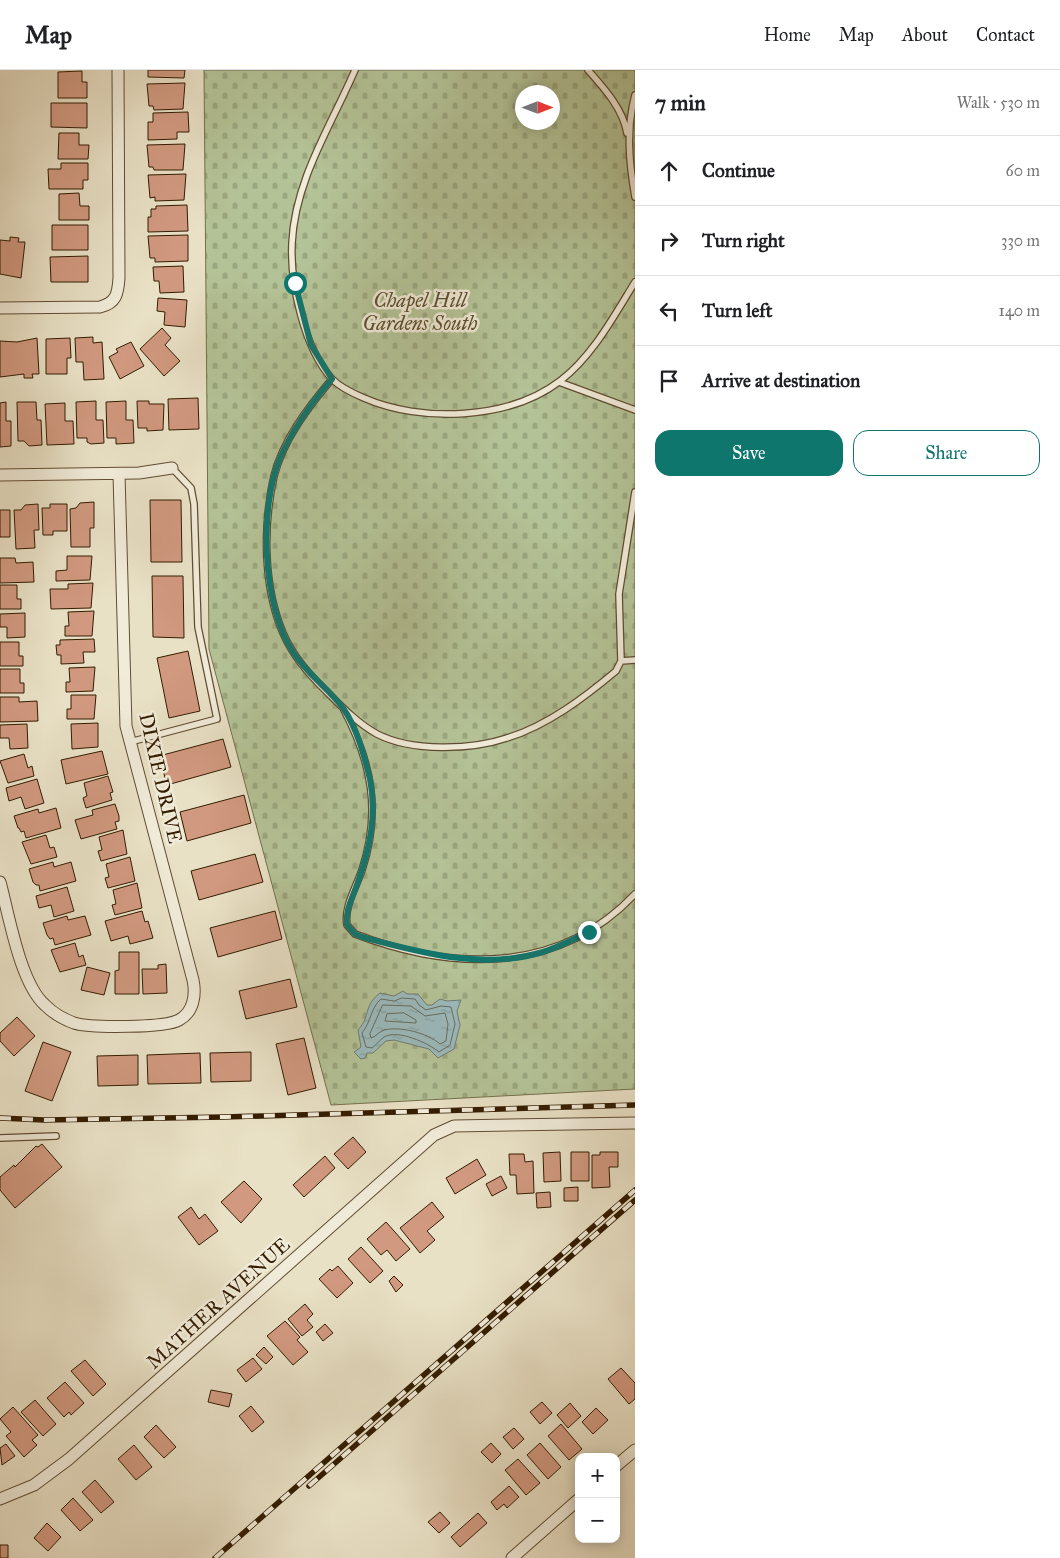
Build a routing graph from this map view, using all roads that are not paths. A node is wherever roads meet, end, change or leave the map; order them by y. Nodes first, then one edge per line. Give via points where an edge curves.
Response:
1 (118, 70) edge
2 (355, 70) edge
3 (588, 70) edge
4 (635, 95) edge
5 (628, 143) junction
6 (635, 193) edge
7 (635, 282) edge
8 (0, 308) edge
9 (332, 379) junction
10 (559, 382) junction
11 (635, 410) edge
12 (172, 468) joint
13 (120, 474) junction
14 (0, 475) edge
15 (635, 492) edge
16 (635, 660) edge
17 (621, 661) junction
18 (343, 708) junction
19 (130, 742) junction
20 (0, 882) edge
21 (635, 894) edge
22 (635, 1122) edge
23 (56, 1136) dead end
24 (0, 1138) edge
25 (635, 1450) edge
26 (620, 1463) edge
27 (0, 1499) edge
28 (575, 1503) edge
29 (512, 1558) edge

1 - 8 street via 120,278 117,296 113,302 100,307
2 - 9 lane via 312,163 298,203 292,241 292,262 302,317 311,345
3 - 5 lane via 622,116
4 - 5 lane
5 - 6 lane
7 - 10 lane via 586,354
9 - 10 lane via 352,393 387,407 444,416 506,406
9 - 18 lane via 297,427 274,475 268,560 277,616 291,650 310,675
10 - 11 lane
12 - 13 street
12 - 19 lane via 191,488 194,504 198,627 217,719
13 - 14 street
13 - 19 street, DIXIE DRIVE via 125,715
15 - 17 lane via 619,594
16 - 17 lane
17 - 18 lane via 610,676 557,714 520,734 490,742 445,747 412,745 377,734
18 - 21 lane via 366,763 374,813 363,868 347,913 347,925 355,934 453,959 492,960 525,956 560,946 589,932
19 - 20 street, DIXIE DRIVE via 193,980 194,996 187,1014 170,1023 87,1026 62,1018 36,995 26,976
22 - 27 street, MATHER AVENUE via 454,1126 434,1135 69,1459 34,1485
23 - 24 lane
25 - 26 street
28 - 29 street

